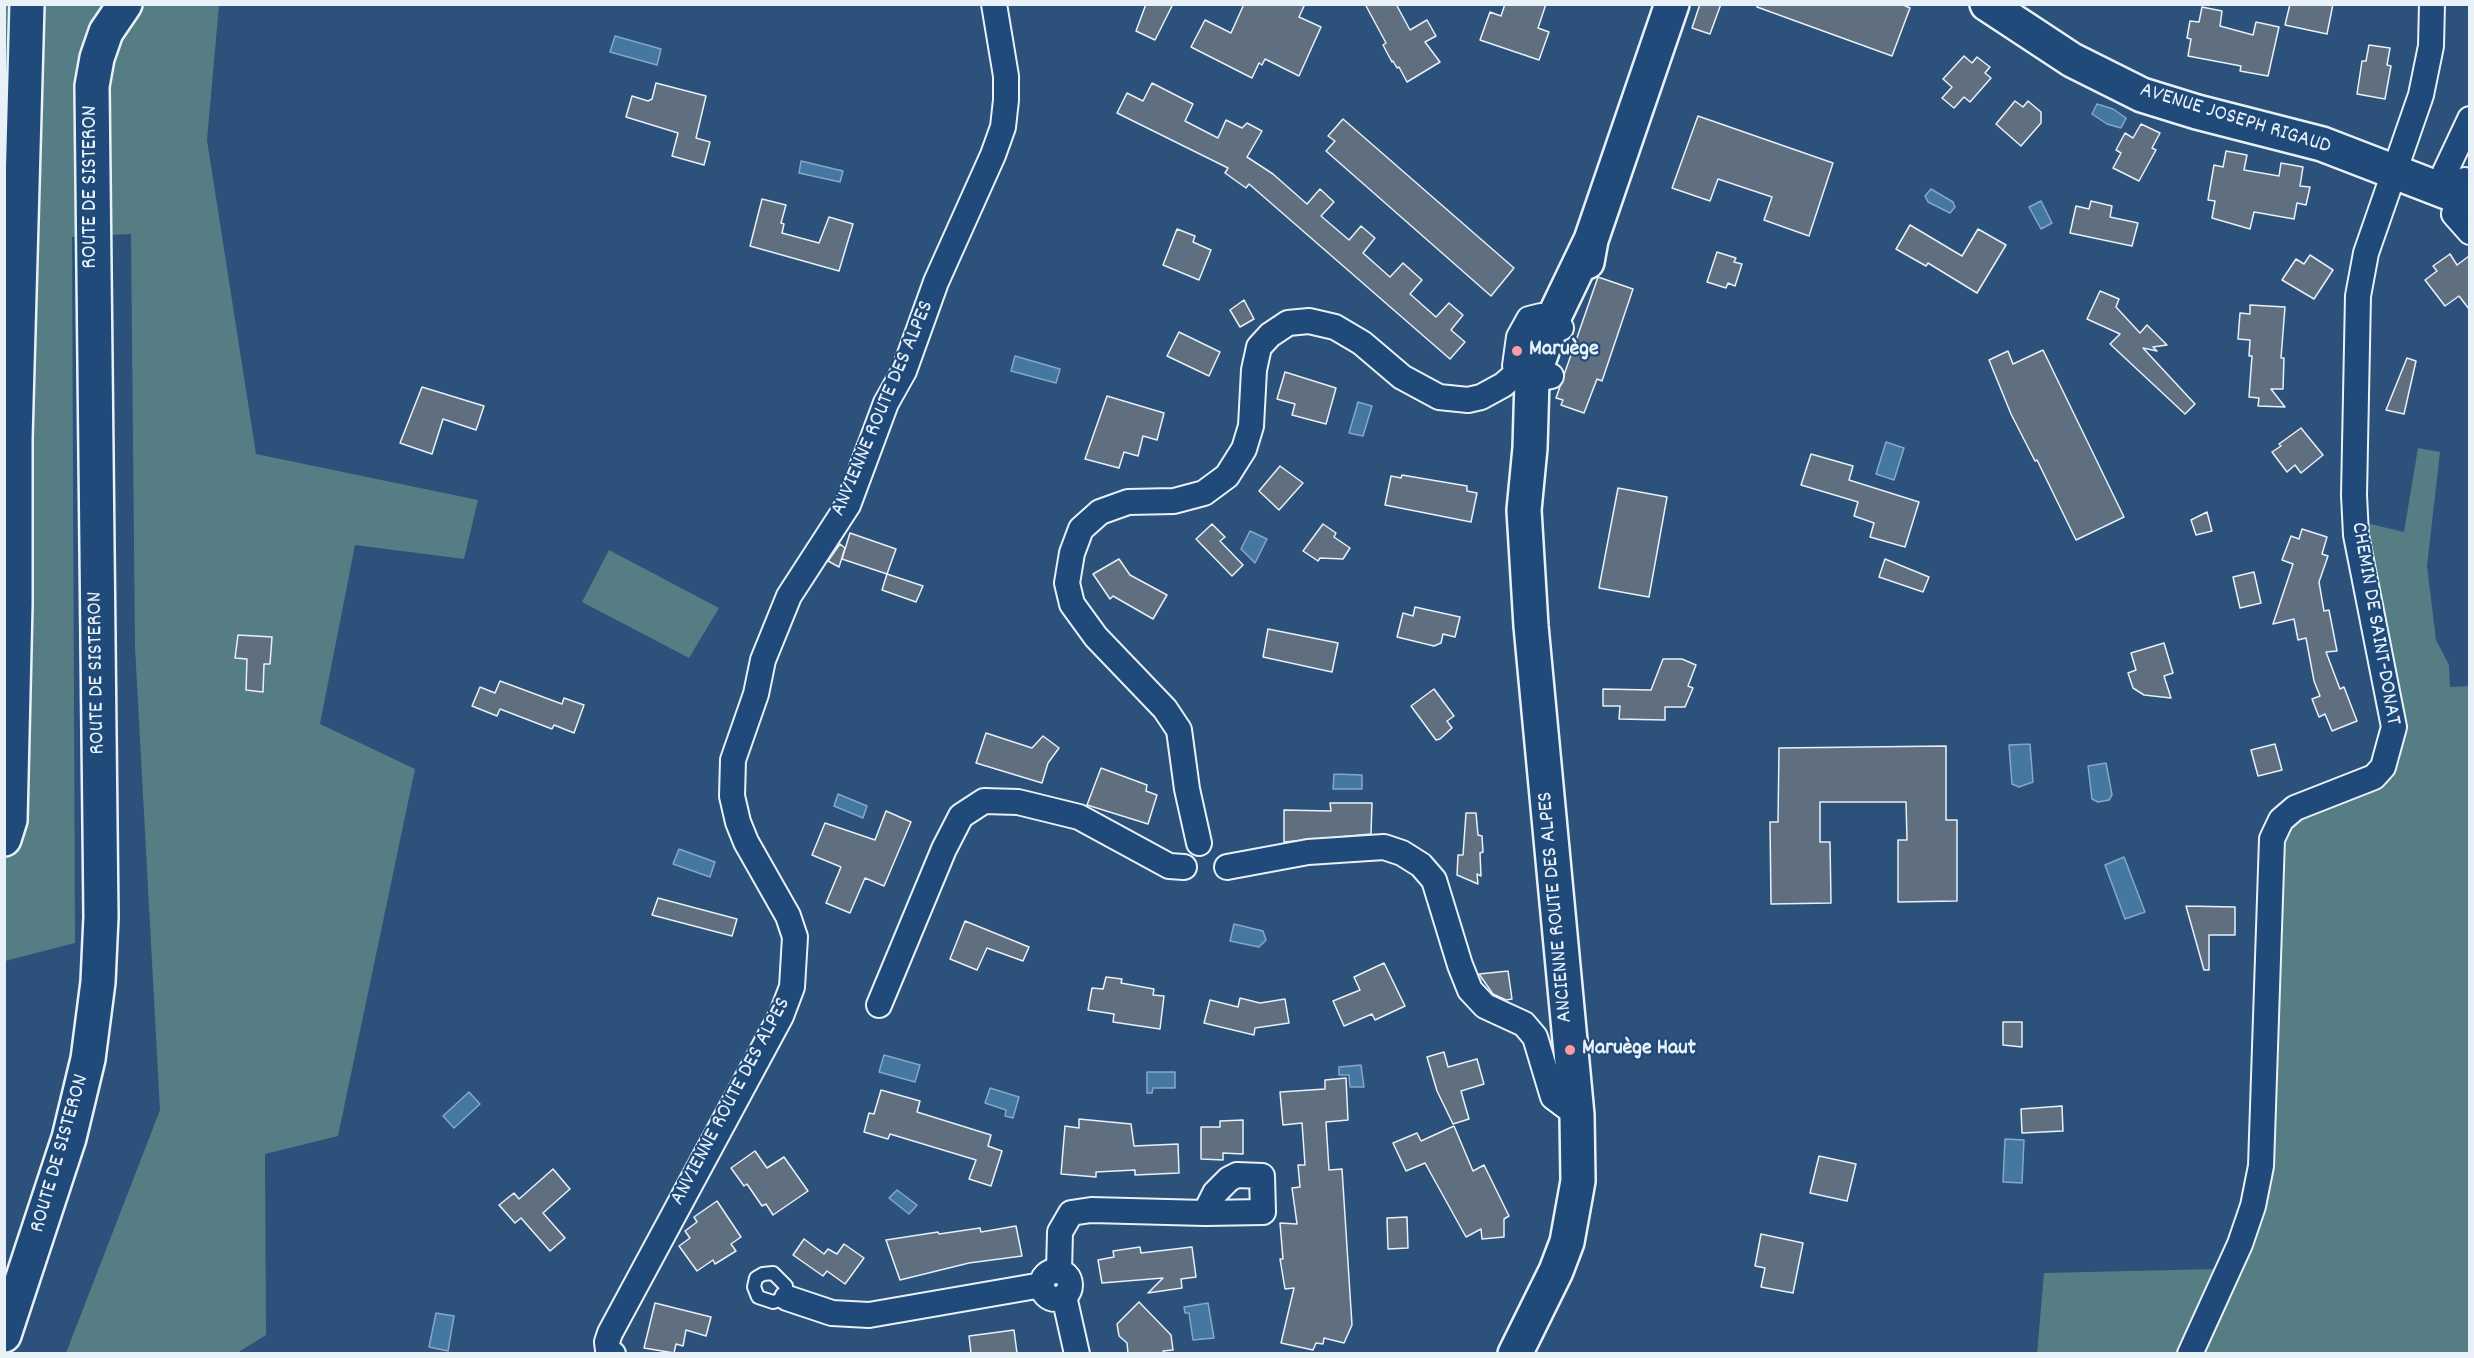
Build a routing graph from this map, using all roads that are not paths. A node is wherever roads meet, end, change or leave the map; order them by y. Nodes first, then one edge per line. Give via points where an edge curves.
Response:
1 (27, 4) edge
2 (125, 4) edge
3 (994, 4) edge
4 (1672, 4) edge
5 (1987, 4) edge
6 (2019, 4) edge
7 (2432, 4) edge
8 (2469, 119) edge
9 (2397, 164) junction
10 (2462, 186) edge
11 (2469, 231) edge
12 (1560, 325) junction
13 (1534, 376) junction
14 (4, 839) edge
15 (1198, 843) dead end
16 (1184, 867) dead end
17 (1227, 867) dead end
18 (879, 1005) dead end
19 (1577, 1115) junction
20 (1205, 1213) dead end
21 (1050, 1278) junction
22 (788, 1298) dead end
23 (4, 1335) edge
24 (613, 1353) edge
25 (1077, 1353) edge
26 (1515, 1353) edge
27 (2190, 1353) edge

1 - 14 main road via 15,415 10,820
2 - 23 main road, ROUTE DE SISTERON via 106,32 92,86 101,917 98,982 88,1059 69,1138
3 - 24 street, ANVIENNE ROUTE DES ALPES via 1006,76 1003,127 936,282 904,371 886,403 848,505 789,596 763,660 756,694 733,760 732,796 738,822 788,916 795,937 792,987 781,1016 610,1333 608,1350
4 - 12 main road, ANCIENNE ROUTE DES ALPES
5 - 9 main road, AVENUE JOSEPH RIGAUD via 2072,60 2142,94
6 - 9 main road, AVENUE JOSEPH RIGAUD via 2067,37 2156,81 2318,125
7 - 9 street, CHEMIN DE SAINT-DONAT via 2431,46 2421,95
8 - 10 street
9 - 10 main road
9 - 27 street, CHEMIN DE SAINT-DONAT via 2366,253 2358,296 2354,495 2356,535 2394,727 2383,767 2374,777 2295,808 2281,820 2272,838 2261,1166 2240,1245
10 - 11 street via 2454,214
12 - 13 main road, ANCIENNE ROUTE DES ALPES
12 - 13 street via 1541,316 1529,319 1522,329 1516,358
13 - 15 street via 1468,400 1439,397 1402,377 1362,343 1335,327 1309,321 1288,323 1259,347 1251,426 1244,449 1227,476 1204,493 1174,501 1128,502 1100,512 1081,529 1067,583 1072,604 1096,637 1165,709 1179,730
13 - 19 main road, ANCIENNE ROUTE DES ALPES via 1524,510 1528,592
16 - 18 street via 1169,866 1078,818 1018,802 984,801 961,816 944,849
17 - 19 street via 1308,852 1384,847 1402,853 1434,880 1470,990 1485,1006 1524,1024 1535,1037 1553,1097
19 - 26 main road, ANCIENNE ROUTE DES ALPES via 1578,1181 1567,1242
20 - 21 street via 1071,1213 1060,1232
21 - 22 street via 870,1315 832,1313
21 - 25 street via 1048,1296 1064,1296

